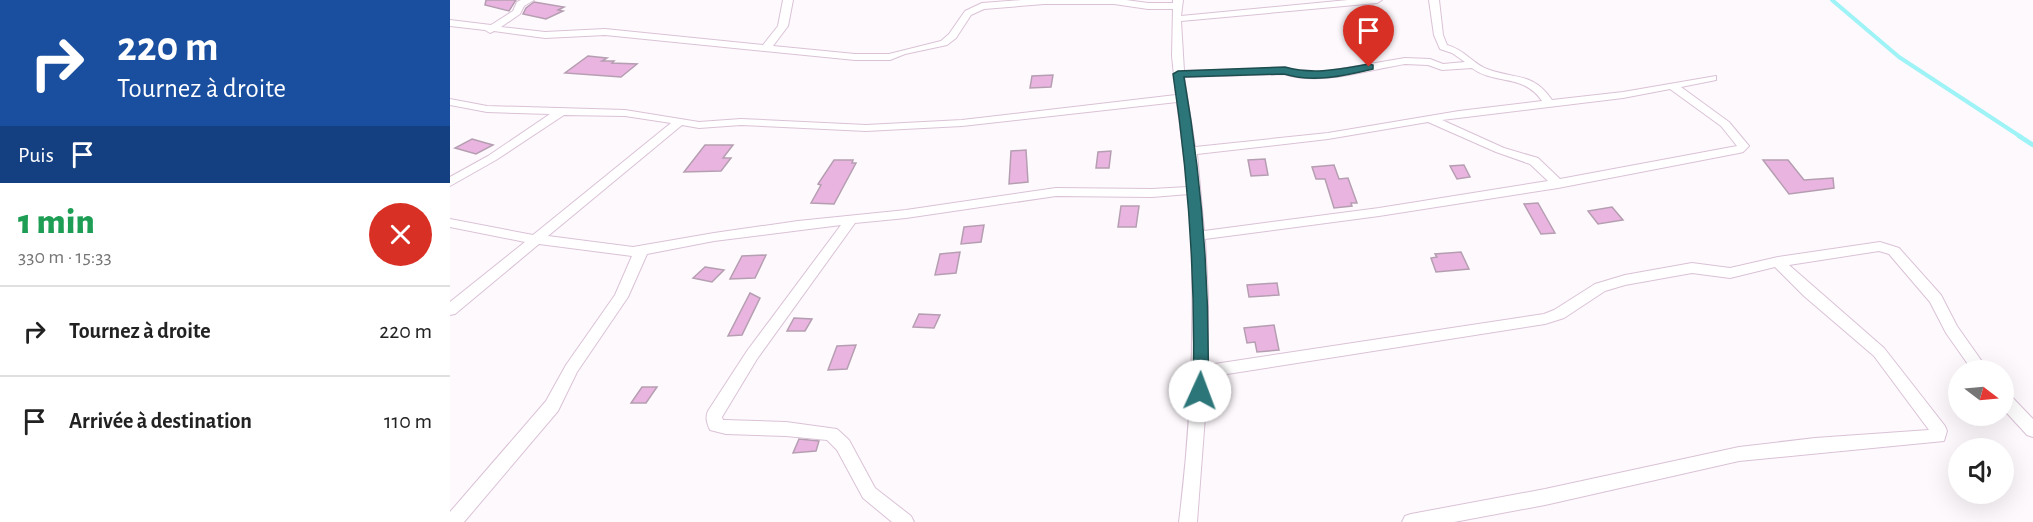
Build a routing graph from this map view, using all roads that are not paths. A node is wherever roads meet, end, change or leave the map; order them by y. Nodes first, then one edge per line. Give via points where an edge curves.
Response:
1 (529, 0) edge
2 (788, 0) edge
3 (1377, 0) edge
4 (1434, 0) edge
5 (1177, 8) edge
6 (450, 23) edge
7 (490, 30) junction
8 (766, 47) junction
9 (1473, 64) junction
10 (1178, 74) junction
11 (1712, 78) dead end
12 (1673, 86) junction
13 (1180, 98) junction
14 (450, 102) edge
15 (1549, 103) junction
16 (563, 110) junction
17 (1430, 119) junction
18 (680, 121) junction
19 (1191, 151) junction
20 (450, 182) edge
21 (1558, 184) junction
22 (1194, 190) junction
23 (850, 220) junction
24 (450, 223) edge
25 (1198, 236) junction
26 (534, 239) junction
27 (641, 252) junction
28 (1778, 262) junction
29 (450, 310) edge
30 (1973, 360) edge
31 (1202, 372) junction
32 (2014, 410) edge
33 (2033, 430) edge
34 (453, 522) edge
35 (905, 522) edge
36 (1188, 522) edge
37 (1412, 522) edge

1 - 7 street
2 - 8 street via 786,23
3 - 5 street
4 - 9 street via 1438,40
5 - 8 street via 1114,1 982,6 968,13 949,40 890,57
5 - 10 street
6 - 7 street
7 - 8 street via 545,35 605,32
9 - 10 street via 1442,67 1430,62 1405,61 1312,76 1285,70
9 - 15 street via 1482,71 1524,80
10 - 13 street
11 - 12 street
12 - 15 street
12 - 21 street via 1725,124 1743,146 1739,150
13 - 18 street via 866,129 741,122 699,125
13 - 19 street
14 - 16 street via 487,109
15 - 17 street
16 - 18 street
16 - 20 street
17 - 19 street via 1328,136
17 - 21 street via 1534,161
18 - 26 street
19 - 22 street
21 - 25 street via 1415,208
22 - 23 street via 1056,192
22 - 25 street
23 - 27 street via 714,237
23 - 35 street via 752,355 714,416 716,425 726,427 831,434 843,445 869,493
24 - 26 street
25 - 31 street
26 - 27 street
26 - 29 street
27 - 34 street via 621,297 552,406
28 - 30 street via 1873,246 1891,249 1936,299
28 - 31 street via 1730,273 1692,268 1625,280 1600,287 1545,319
28 - 37 street via 1879,352 1939,431 1938,436 1739,454
31 - 36 street
32 - 33 street

